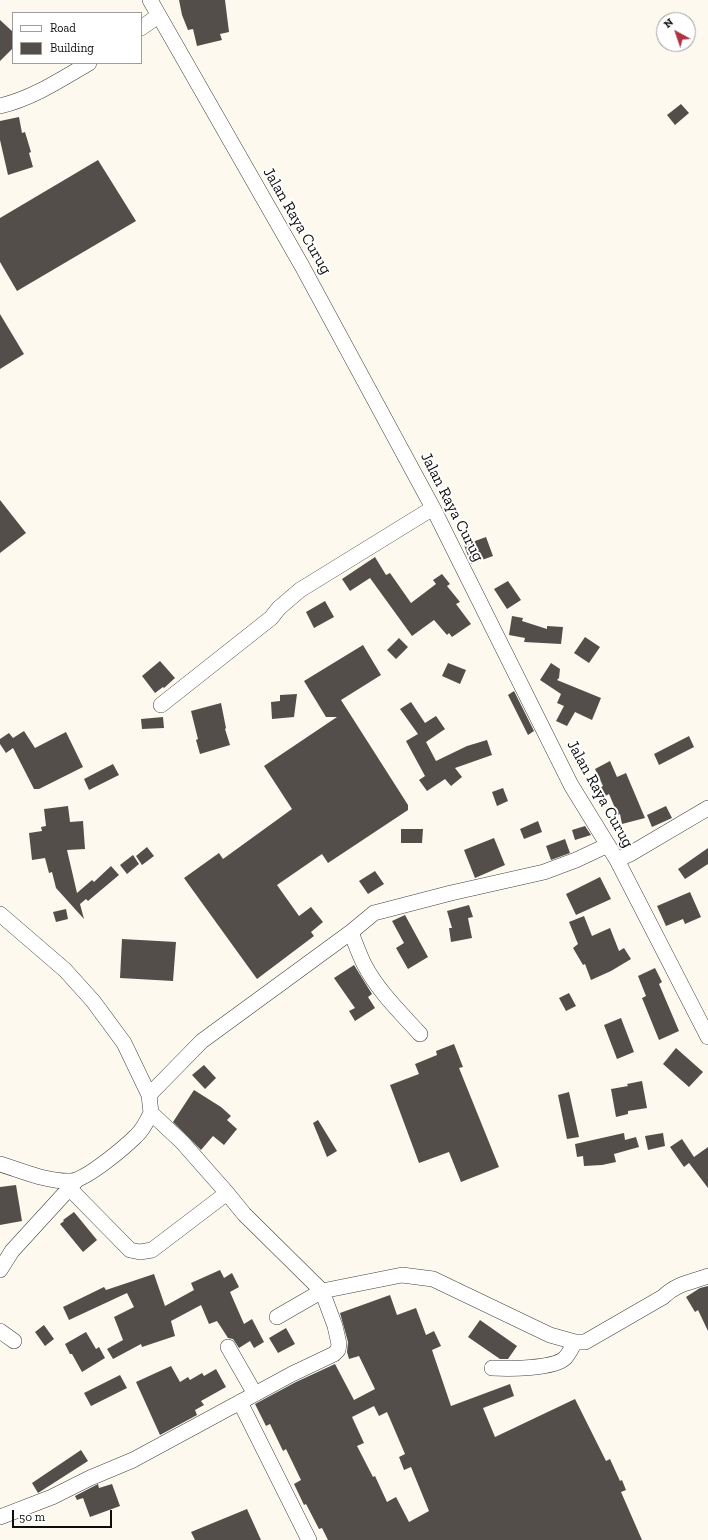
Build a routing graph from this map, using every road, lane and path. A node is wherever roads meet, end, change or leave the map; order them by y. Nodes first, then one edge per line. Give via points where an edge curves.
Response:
1 (150, 0) edge
2 (158, 16) junction
3 (142, 27) edge
4 (87, 64) edge
5 (0, 106) edge
6 (433, 508) junction
7 (161, 705) dead end
8 (708, 808) edge
9 (608, 845) junction
10 (616, 860) junction
11 (0, 914) edge
12 (351, 932) junction
13 (420, 1034) dead end
14 (708, 1037) edge
15 (149, 1095) junction
16 (151, 1113) junction
17 (0, 1164) edge
18 (73, 1184) junction
19 (227, 1193) junction
20 (0, 1270) edge
21 (708, 1276) edge
22 (322, 1291) junction
23 (277, 1317) dead end
24 (0, 1331) edge
25 (14, 1341) dead end
26 (575, 1342) junction
27 (228, 1346) dead end
28 (492, 1368) dead end
29 (255, 1394) junction
30 (240, 1402) junction
31 (0, 1517) edge
32 (309, 1540) edge

1 - 2 street, Jalan Raya Curug
2 - 3 street
2 - 6 street, Jalan Raya Curug via 302,266
4 - 5 street via 46,89
6 - 7 street via 300,590 271,618
6 - 9 street, Jalan Raya Curug via 571,785
8 - 10 street
9 - 10 street, Jalan Raya Curug
9 - 12 street via 544,872 374,913
10 - 14 street, Jalan Raya Curug
11 - 15 street via 65,970 93,1001 124,1043
12 - 13 street via 364,964 379,988
12 - 15 street via 202,1041
15 - 16 street
16 - 18 street via 137,1136
16 - 19 street via 182,1142
17 - 18 street via 47,1179
18 - 19 street via 130,1250 140,1252 152,1250
18 - 20 street via 12,1251
19 - 22 street via 244,1214
21 - 26 street via 678,1285 663,1297 585,1342
22 - 23 street
22 - 26 street via 402,1275 433,1279 550,1335
22 - 29 street via 336,1326 338,1350 328,1358
24 - 25 street
26 - 28 street via 565,1359 560,1362 537,1367
27 - 29 street
29 - 30 street
30 - 31 street via 133,1460 52,1497
30 - 32 street

